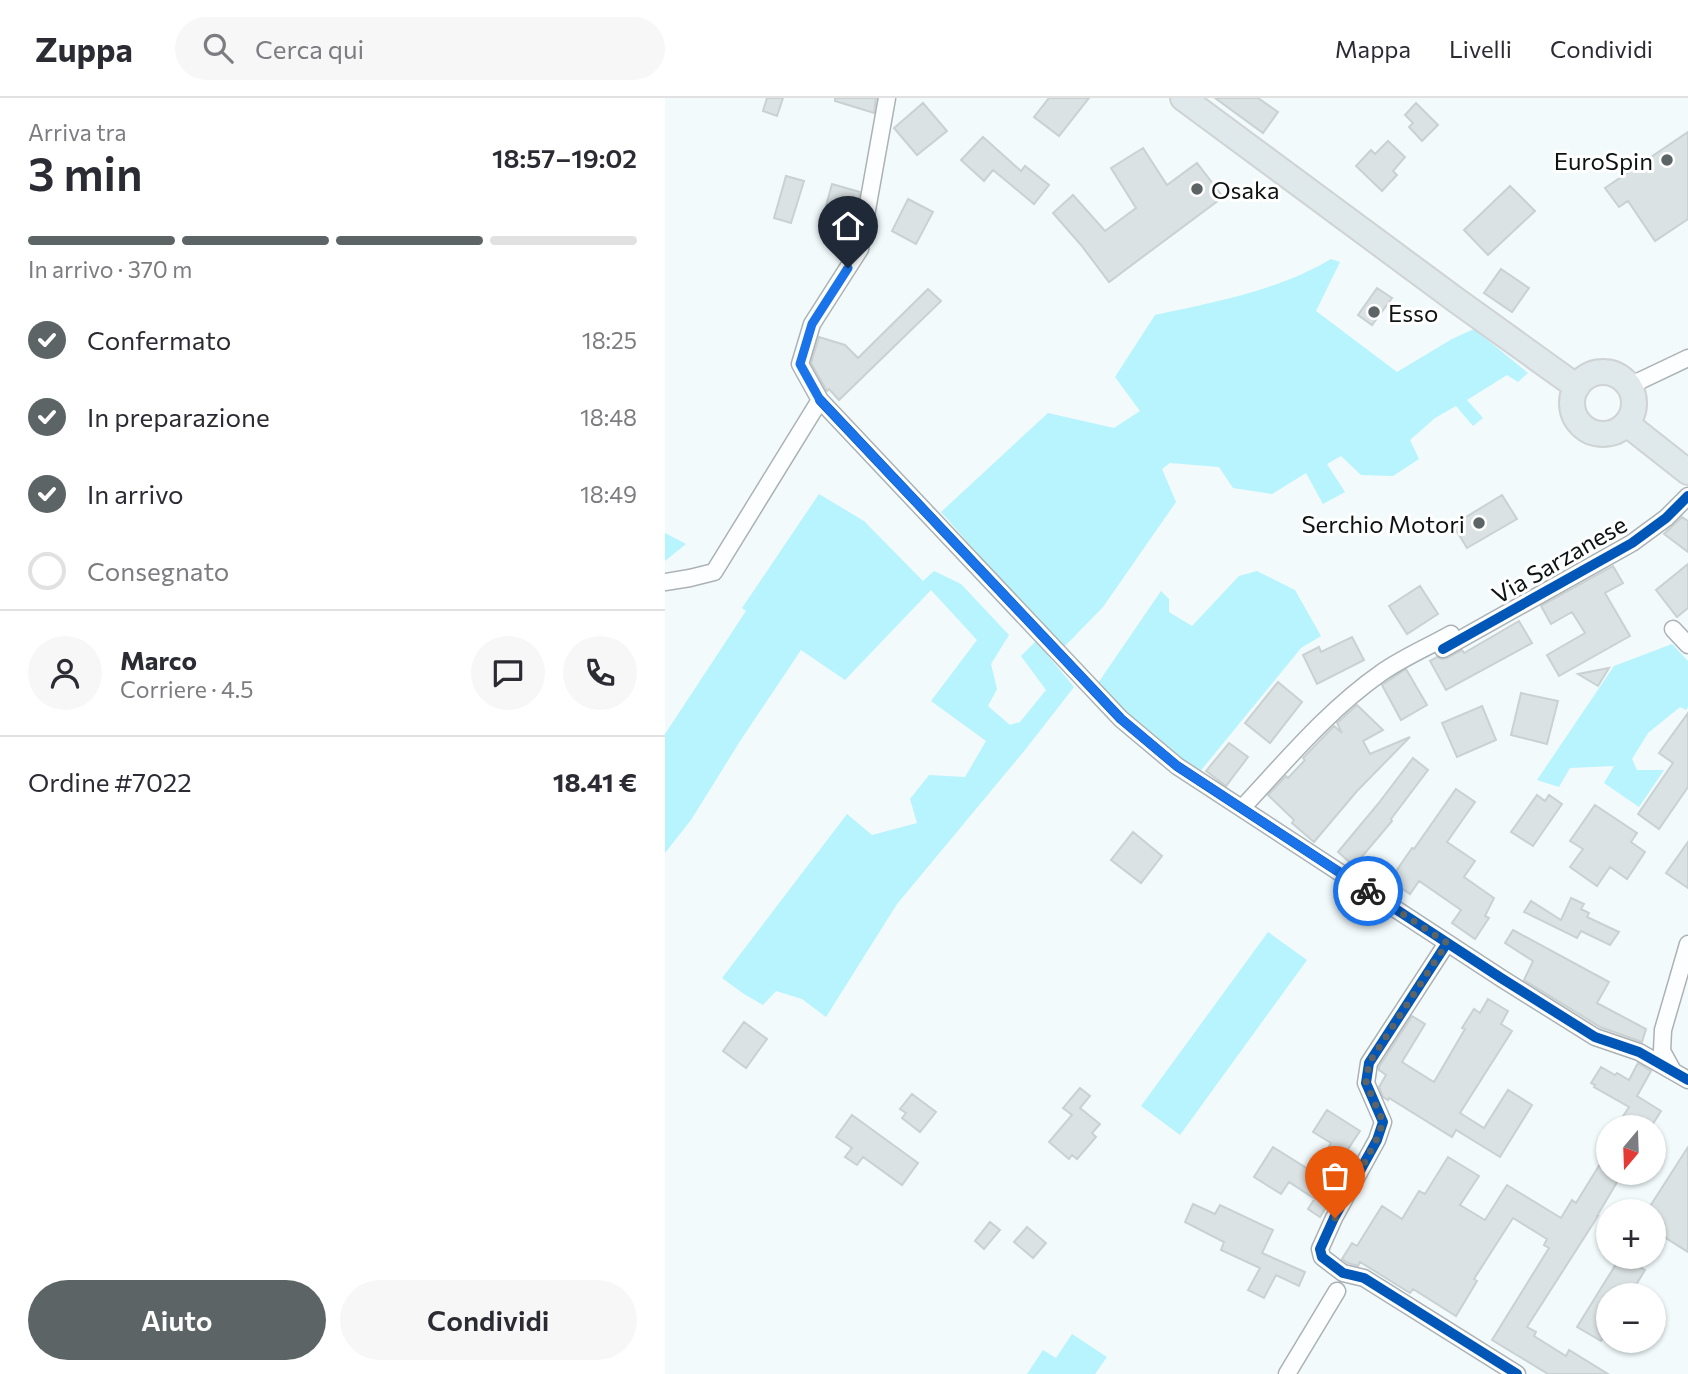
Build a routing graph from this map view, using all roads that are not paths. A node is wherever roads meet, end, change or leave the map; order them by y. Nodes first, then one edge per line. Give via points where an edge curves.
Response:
1 (887, 98) edge
2 (1183, 98) edge
3 (1688, 358) edge
4 (1629, 386) junction
5 (1577, 387) junction
6 (820, 400) junction
7 (1627, 424) junction
8 (1688, 472) edge
9 (1688, 496) edge
10 (665, 582) edge
11 (1673, 629) dead end
12 (1457, 631) dead end
13 (1688, 645) edge
14 (1443, 649) dead end
15 (1242, 808) junction
16 (1447, 943) junction
17 (1688, 944) edge
18 (1673, 1071) junction
19 (1688, 1080) edge
20 (1337, 1291) dead end
21 (1287, 1374) edge
22 (1517, 1374) edge

1 - 6 street via 860,249 812,324 800,364
2 - 5 main road
3 - 4 street
4 - 5 main road via 1622,378 1603,372
4 - 7 main road via 1635,405
5 - 7 main road via 1573,407 1581,425 1600,434
6 - 10 street via 714,572
6 - 15 street via 1121,719 1177,766
7 - 8 main road
9 - 14 street, Via Sarzanese via 1632,543
11 - 13 street
12 - 15 street via 1382,672 1345,701
15 - 16 street
16 - 18 street via 1595,1037 1639,1052
16 - 22 street via 1369,1063 1366,1083 1383,1122 1320,1249 1322,1257 1343,1273 1364,1278
17 - 18 street via 1663,1030 1662,1051
18 - 19 street
20 - 21 street

